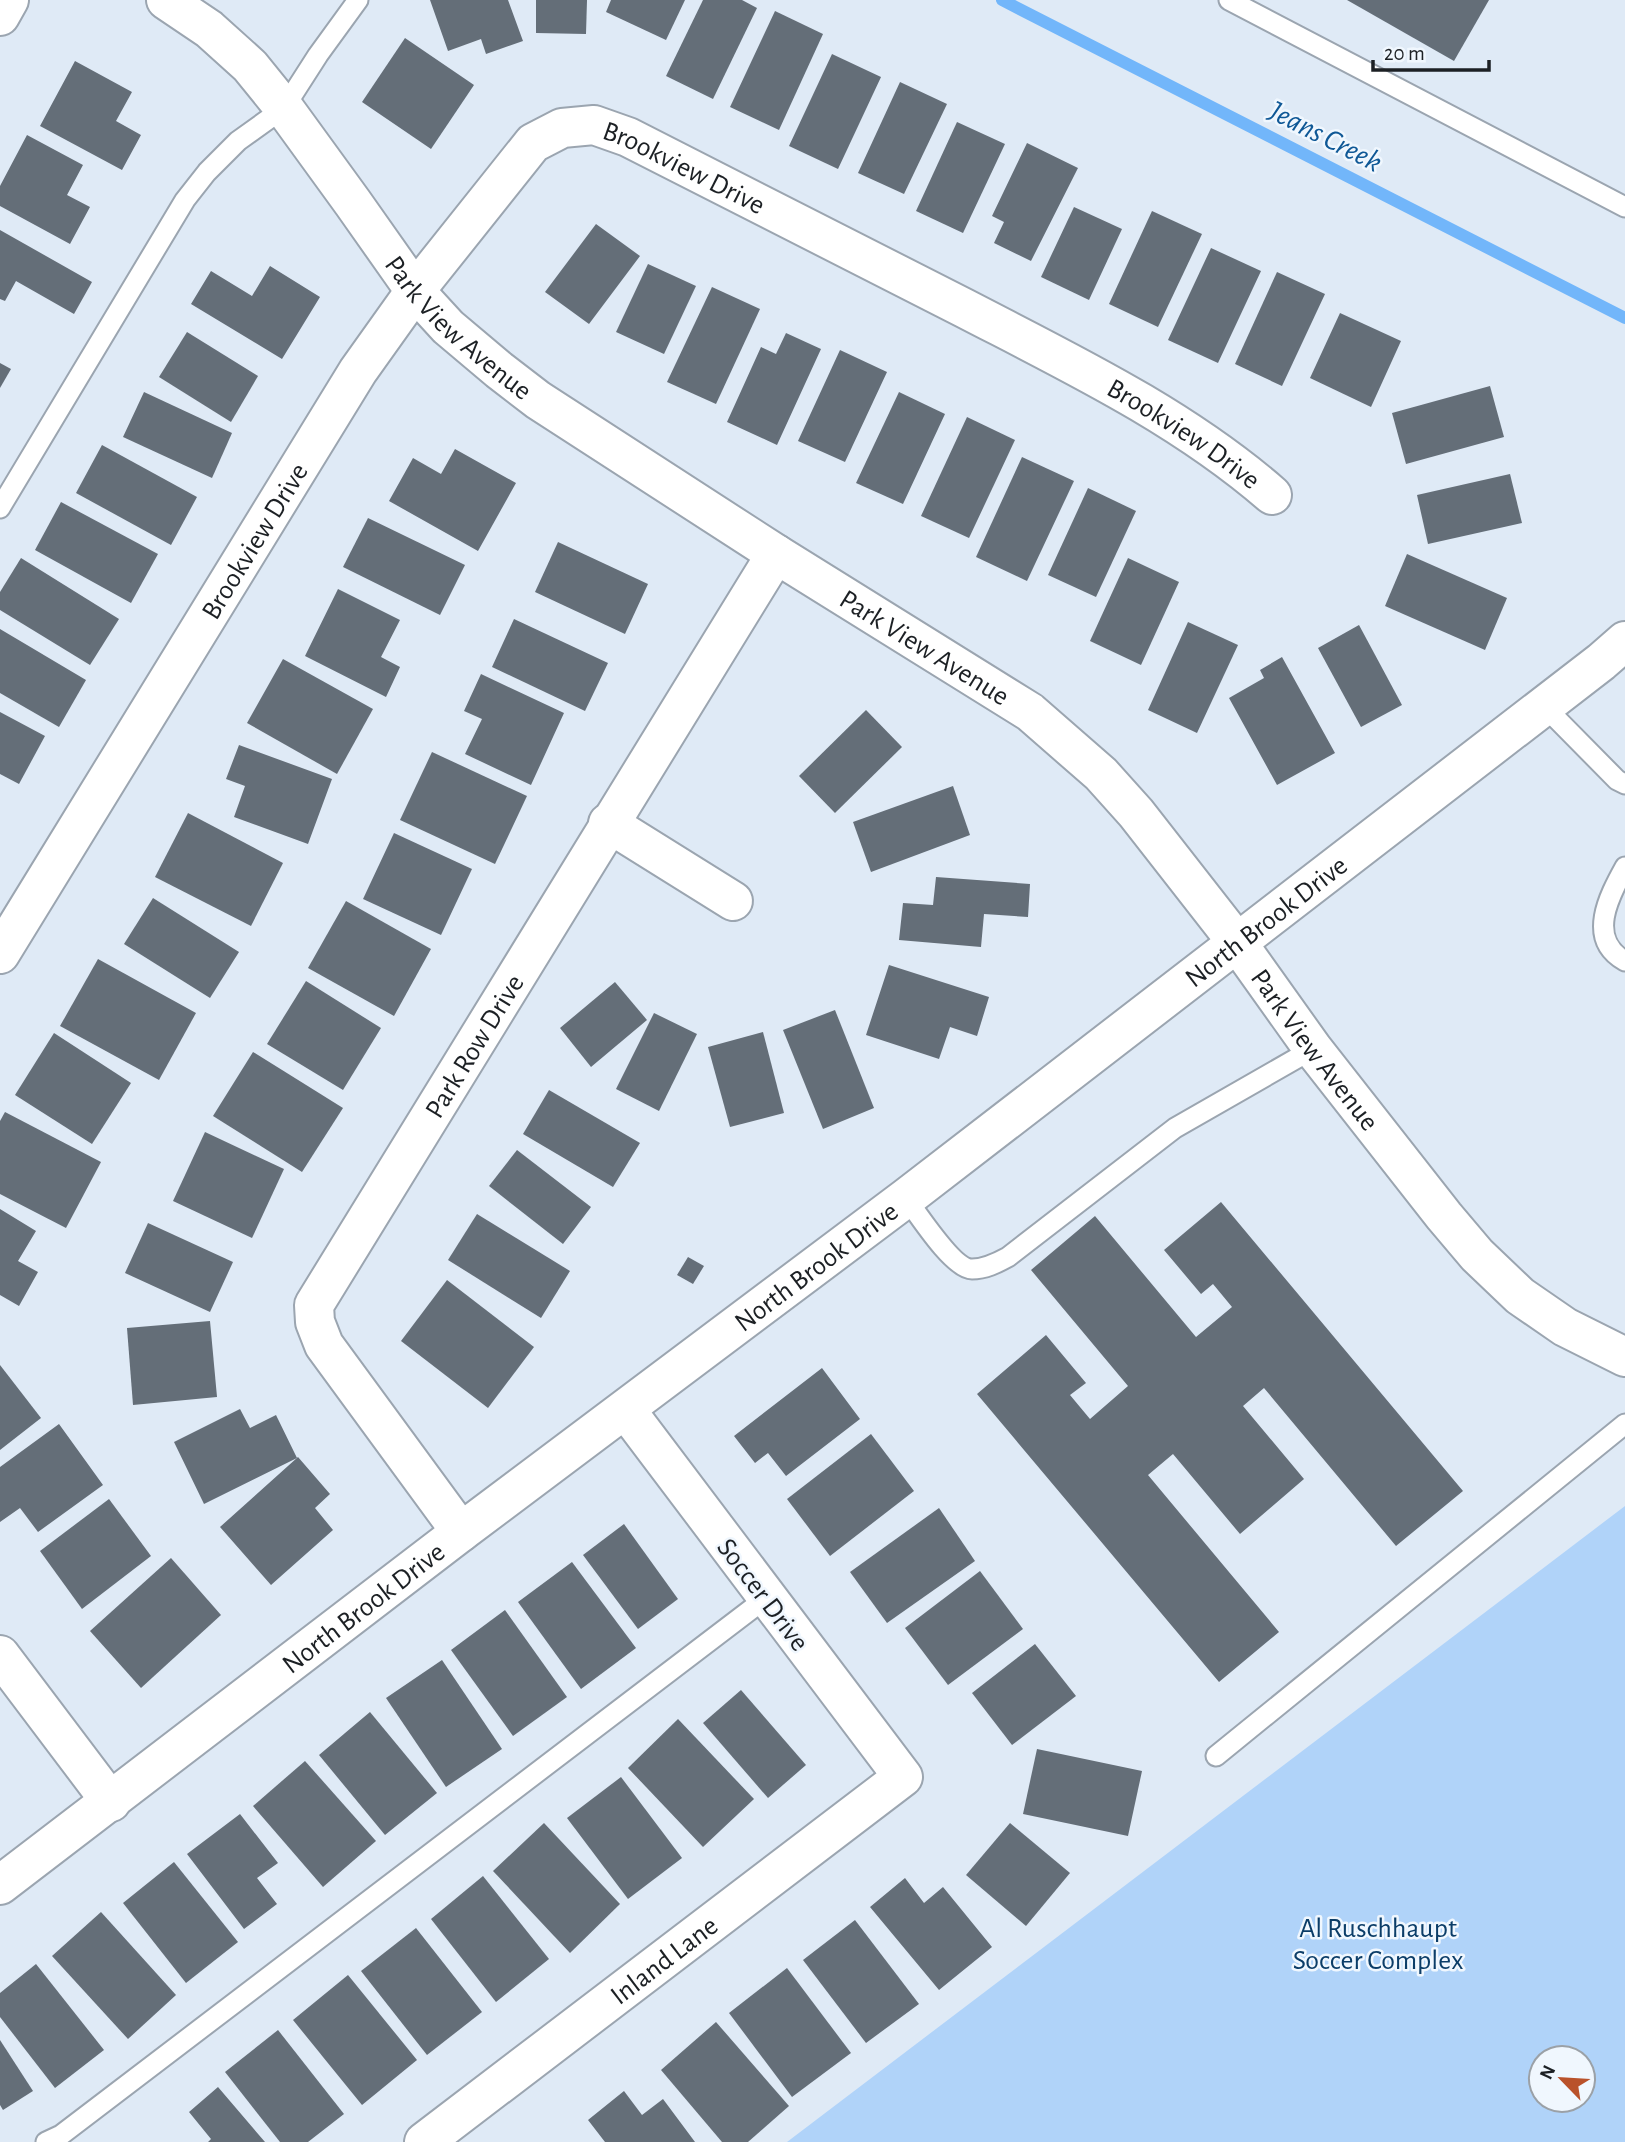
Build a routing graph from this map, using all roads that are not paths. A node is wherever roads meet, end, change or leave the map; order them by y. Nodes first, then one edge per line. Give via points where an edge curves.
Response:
1 (9, 0) edge
2 (166, 0) edge
3 (358, 0) edge
4 (1229, 0) edge
5 (0, 16) edge
6 (284, 108) junction
7 (1625, 207) edge
8 (415, 291) junction
9 (1272, 495) dead end
10 (0, 508) edge
11 (776, 554) junction
12 (1625, 641) edge
13 (1543, 705) junction
14 (1625, 784) edge
15 (608, 823) junction
16 (1625, 867) edge
17 (733, 901) dead end
18 (1236, 942) junction
19 (0, 954) edge
20 (1625, 961) edge
21 (1313, 1049) junction
22 (906, 1198) junction
23 (1625, 1357) edge
24 (626, 1410) junction
25 (1625, 1424) edge
26 (461, 1532) junction
27 (766, 1598) junction
28 (0, 1655) edge
29 (1216, 1756) dead end
30 (903, 1777) joint
31 (111, 1802) junction
32 (0, 1885) edge
33 (46, 2142) edge
34 (424, 2142) edge

1 - 5 street
2 - 6 street, Park View Avenue via 209,29 250,66
3 - 6 lane
4 - 7 lane
6 - 8 street, Park View Avenue
6 - 10 lane via 238,141 185,200
8 - 9 street, Brookview Drive via 533,143 562,128 594,125 628,137 1070,363 1188,431
8 - 11 street, Park View Avenue via 447,327 538,400
8 - 19 street, Brookview Drive via 358,370
11 - 15 street, Park Row Drive
11 - 18 street, Park View Avenue via 1030,712 1101,774 1136,813
12 - 13 street, North Brook Drive
13 - 14 lane
13 - 18 street, North Brook Drive
15 - 17 street
15 - 26 street, Park Row Drive via 314,1305 324,1345
16 - 20 lane via 1603,912 1604,938
18 - 21 street, Park View Avenue
18 - 22 street, North Brook Drive
21 - 22 lane via 1175,1128 1008,1257 988,1267 969,1270 956,1262
21 - 23 street, Park View Avenue via 1477,1255 1520,1296 1565,1327
22 - 24 street, North Brook Drive
24 - 26 street, North Brook Drive
24 - 27 street, Soccer Drive
25 - 29 lane
26 - 31 street, North Brook Drive
27 - 30 street, Soccer Drive
27 - 33 lane via 72,2127
28 - 31 street
30 - 34 street, Inland Lane
31 - 32 street, North Brook Drive

